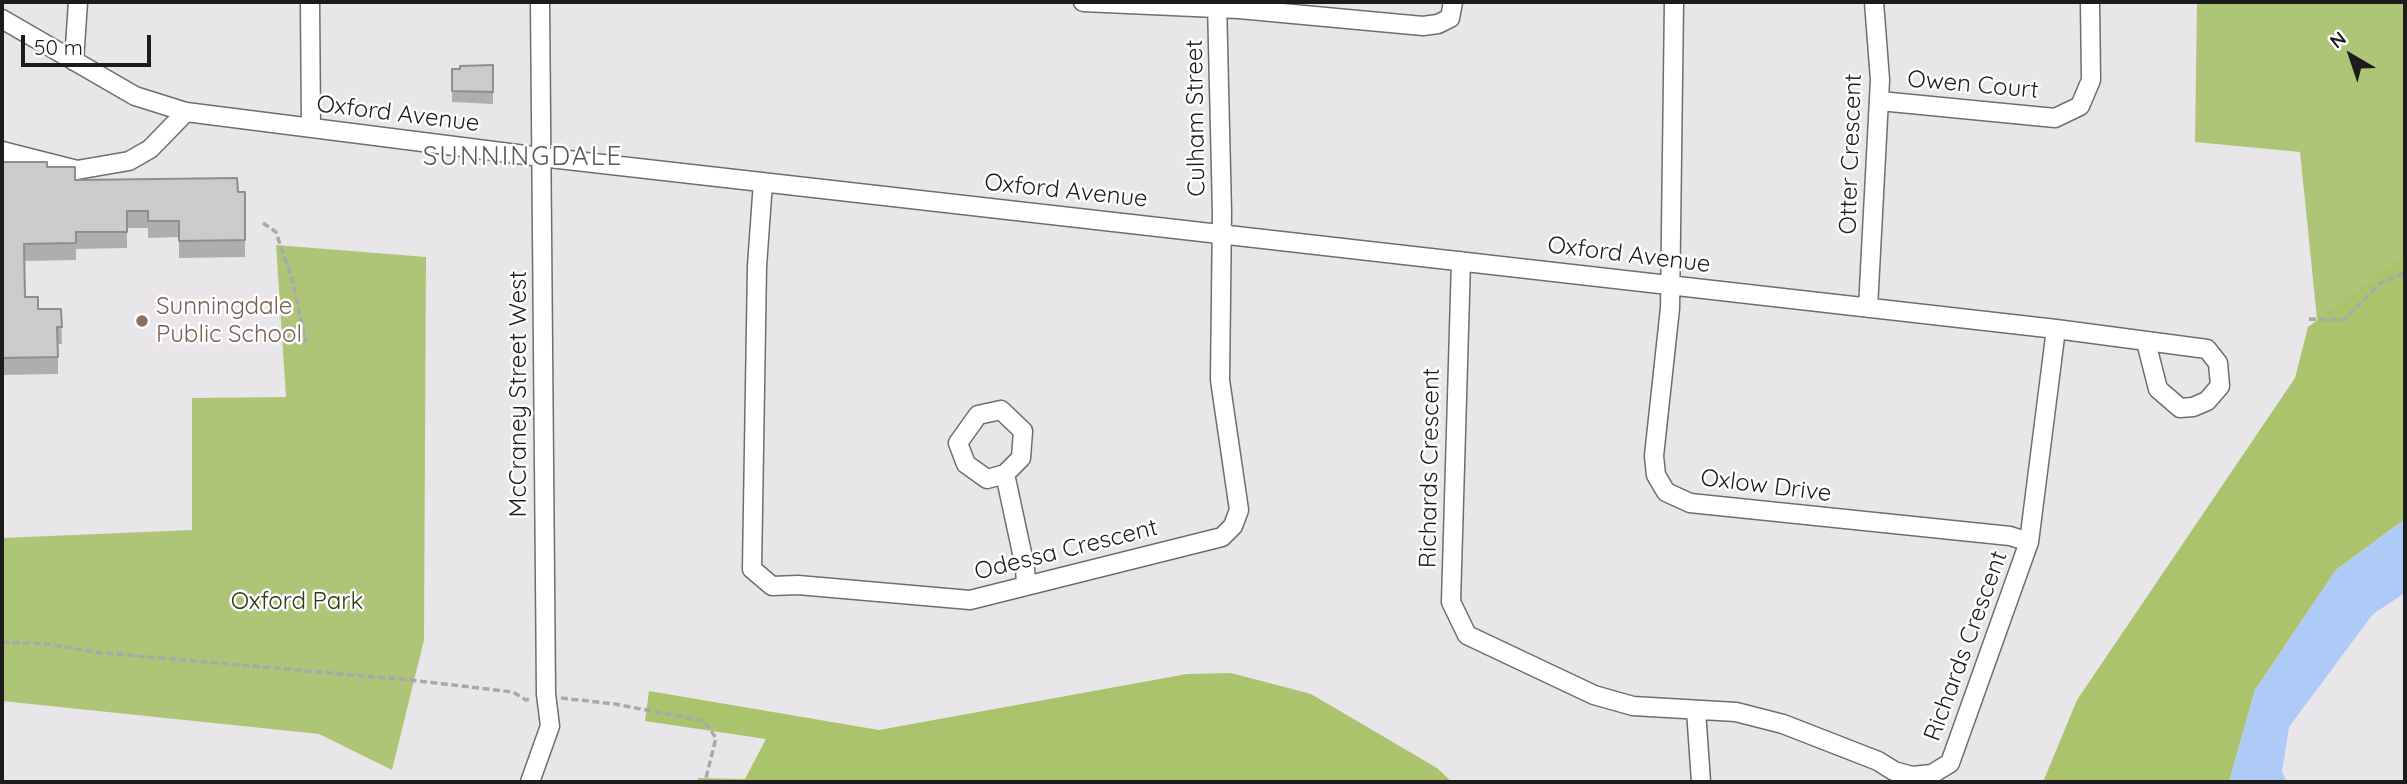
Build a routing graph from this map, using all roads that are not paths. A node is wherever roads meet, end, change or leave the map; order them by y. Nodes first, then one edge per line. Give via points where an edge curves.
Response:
1 (78, 2) edge
2 (310, 2) edge
3 (540, 2) edge
4 (1083, 2) edge
5 (1453, 2) edge
6 (1674, 2) edge
7 (1874, 2) edge
8 (2090, 2) edge
9 (1217, 5) edge
10 (2, 19) edge
11 (74, 61) junction
12 (1880, 101) junction
13 (186, 112) junction
14 (310, 126) junction
15 (2, 151) edge
16 (541, 157) junction
17 (763, 182) junction
18 (1222, 233) junction
19 (1461, 261) junction
20 (1670, 285) junction
21 (1868, 307) junction
22 (2056, 329) junction
23 (2146, 342) junction
24 (1005, 474) dead end
25 (2029, 542) junction
26 (1026, 585) junction
27 (1696, 710) junction
28 (530, 782) edge
29 (1701, 782) edge

1 - 11 street
2 - 14 street
3 - 16 street, McCraney Street West
4 - 9 street via 1195,9
5 - 9 street via 1450,18 1423,26
6 - 20 street
7 - 12 street, Otter Crescent
8 - 12 street, Owen Court via 2091,80 2080,106 2055,118
9 - 18 street, Culham Street
10 - 11 street, Oxford Avenue
11 - 13 street, Oxford Avenue via 135,96
12 - 21 street, Otter Crescent
13 - 14 street, Oxford Avenue
13 - 15 street via 150,149 129,161 76,170
14 - 16 street, Oxford Avenue
16 - 17 street, Oxford Avenue
16 - 28 street, McCraney Street West via 550,726
17 - 18 street, Oxford Avenue
17 - 26 street, Odessa Crescent via 757,266 752,569 772,586 970,600
18 - 19 street, Oxford Avenue
18 - 26 street, Odessa Crescent via 1220,380 1239,510 1233,526 1222,537
19 - 20 street, Oxford Avenue
19 - 27 street, Richards Crescent via 1451,602 1467,635 1594,695 1633,706
20 - 21 street, Oxford Avenue
20 - 25 street, Oxlow Drive via 1654,456 1656,475 1666,492 1690,503 2010,536
21 - 22 street, Oxford Avenue
22 - 23 street, Oxford Avenue
22 - 25 street, Richards Crescent
23 - 23 street, Oxford Avenue via 2158,389 2180,408 2207,401 2220,386 2218,363 2207,349
24 - 26 street
25 - 27 street, Richards Crescent via 1950,763 1933,774 1912,776 1894,771 1783,724 1736,712
27 - 29 street

